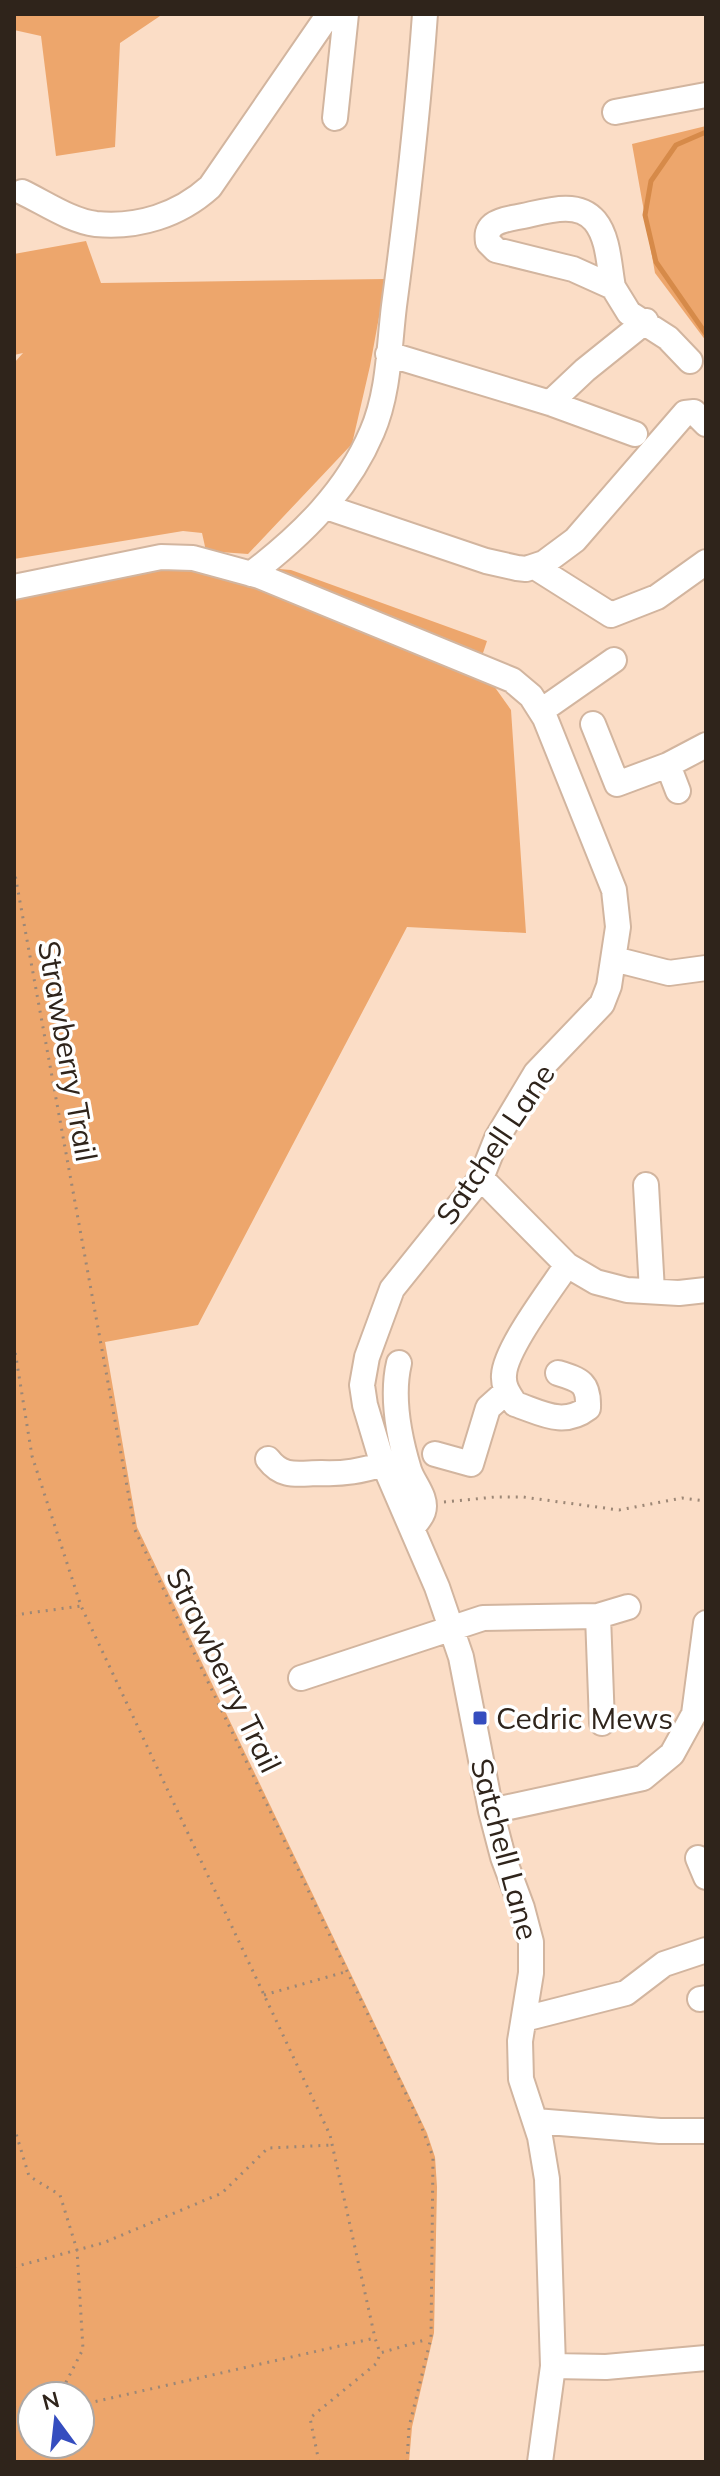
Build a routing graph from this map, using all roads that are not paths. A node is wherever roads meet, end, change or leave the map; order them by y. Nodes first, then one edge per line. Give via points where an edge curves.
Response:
1 (329, 14) edge
2 (346, 14) edge
3 (425, 14) edge
4 (706, 95) edge
5 (615, 112) dead end
6 (335, 118) dead end
7 (22, 192) dead end
8 (613, 287) junction
9 (646, 321) junction
10 (388, 354) junction
11 (690, 361) dead end
12 (550, 403) junction
13 (706, 424) edge
14 (635, 434) dead end
15 (326, 507) junction
16 (706, 562) edge
17 (535, 567) junction
18 (251, 574) junction
19 (14, 587) edge
20 (614, 660) dead end
21 (541, 711) junction
22 (593, 724) dead end
23 (706, 745) edge
24 (668, 765) junction
25 (678, 791) dead end
26 (614, 959) junction
27 (706, 968) edge
28 (481, 1178) junction
29 (646, 1185) dead end
30 (567, 1265) junction
31 (706, 1290) edge
32 (652, 1291) junction
33 (399, 1363) dead end
34 (558, 1373) dead end
35 (507, 1391) junction
36 (435, 1454) dead end
37 (268, 1459) dead end
38 (384, 1464) junction
39 (412, 1528) junction
40 (628, 1607) dead end
41 (598, 1616) junction
42 (706, 1623) edge
43 (450, 1627) junction
44 (301, 1678) dead end
45 (602, 1723) dead end
46 (491, 1811) junction
47 (706, 1950) edge
48 (524, 2019) junction
49 (535, 2121) junction
50 (706, 2131) edge
51 (706, 2358) edge
52 (553, 2366) junction
53 (540, 2462) edge

1 - 7 street via 197,199 138,223 95,224
2 - 6 street
3 - 10 street
4 - 5 street
8 - 8 street via 573,269 496,250 488,242 489,230 497,223 554,209 586,213 602,233
8 - 9 street via 629,313
9 - 11 street
9 - 12 street
10 - 12 street
10 - 15 street via 373,430
12 - 14 street
13 - 17 street via 694,412 685,413 575,540
15 - 17 street via 486,561
15 - 18 street
16 - 17 street via 657,597 611,615
18 - 19 street, Satchell Lane via 193,558 161,557
18 - 21 street, Satchell Lane via 499,673 526,691
20 - 21 street
21 - 26 street, Satchell Lane via 612,881 618,927
22 - 24 street via 617,784
23 - 24 street
24 - 25 street
26 - 27 street via 669,973
26 - 28 street, Satchell Lane via 602,1004 536,1073 497,1138
28 - 30 street
28 - 38 street, Satchell Lane via 392,1289 367,1357 363,1394
29 - 32 street
30 - 32 street via 596,1282
30 - 35 street via 514,1348 504,1371
31 - 32 street
33 - 39 street via 397,1414 409,1472 423,1503 423,1513
34 - 35 street via 579,1379 588,1392 588,1408 575,1418 515,1404
35 - 36 street via 488,1408 471,1464
37 - 38 street via 294,1475 337,1475
38 - 39 street, Satchell Lane
39 - 43 street, Satchell Lane
40 - 41 street
41 - 43 street via 483,1618
41 - 45 street
42 - 46 street via 694,1714 672,1754 643,1778
43 - 44 street
43 - 46 street, Satchell Lane via 461,1657
46 - 48 street, Satchell Lane via 531,1942
47 - 48 street via 664,1964 626,1993
48 - 49 street, Satchell Lane via 521,2079
49 - 50 street
49 - 52 street, Satchell Lane via 547,2179
51 - 52 street
52 - 53 street, Satchell Lane

